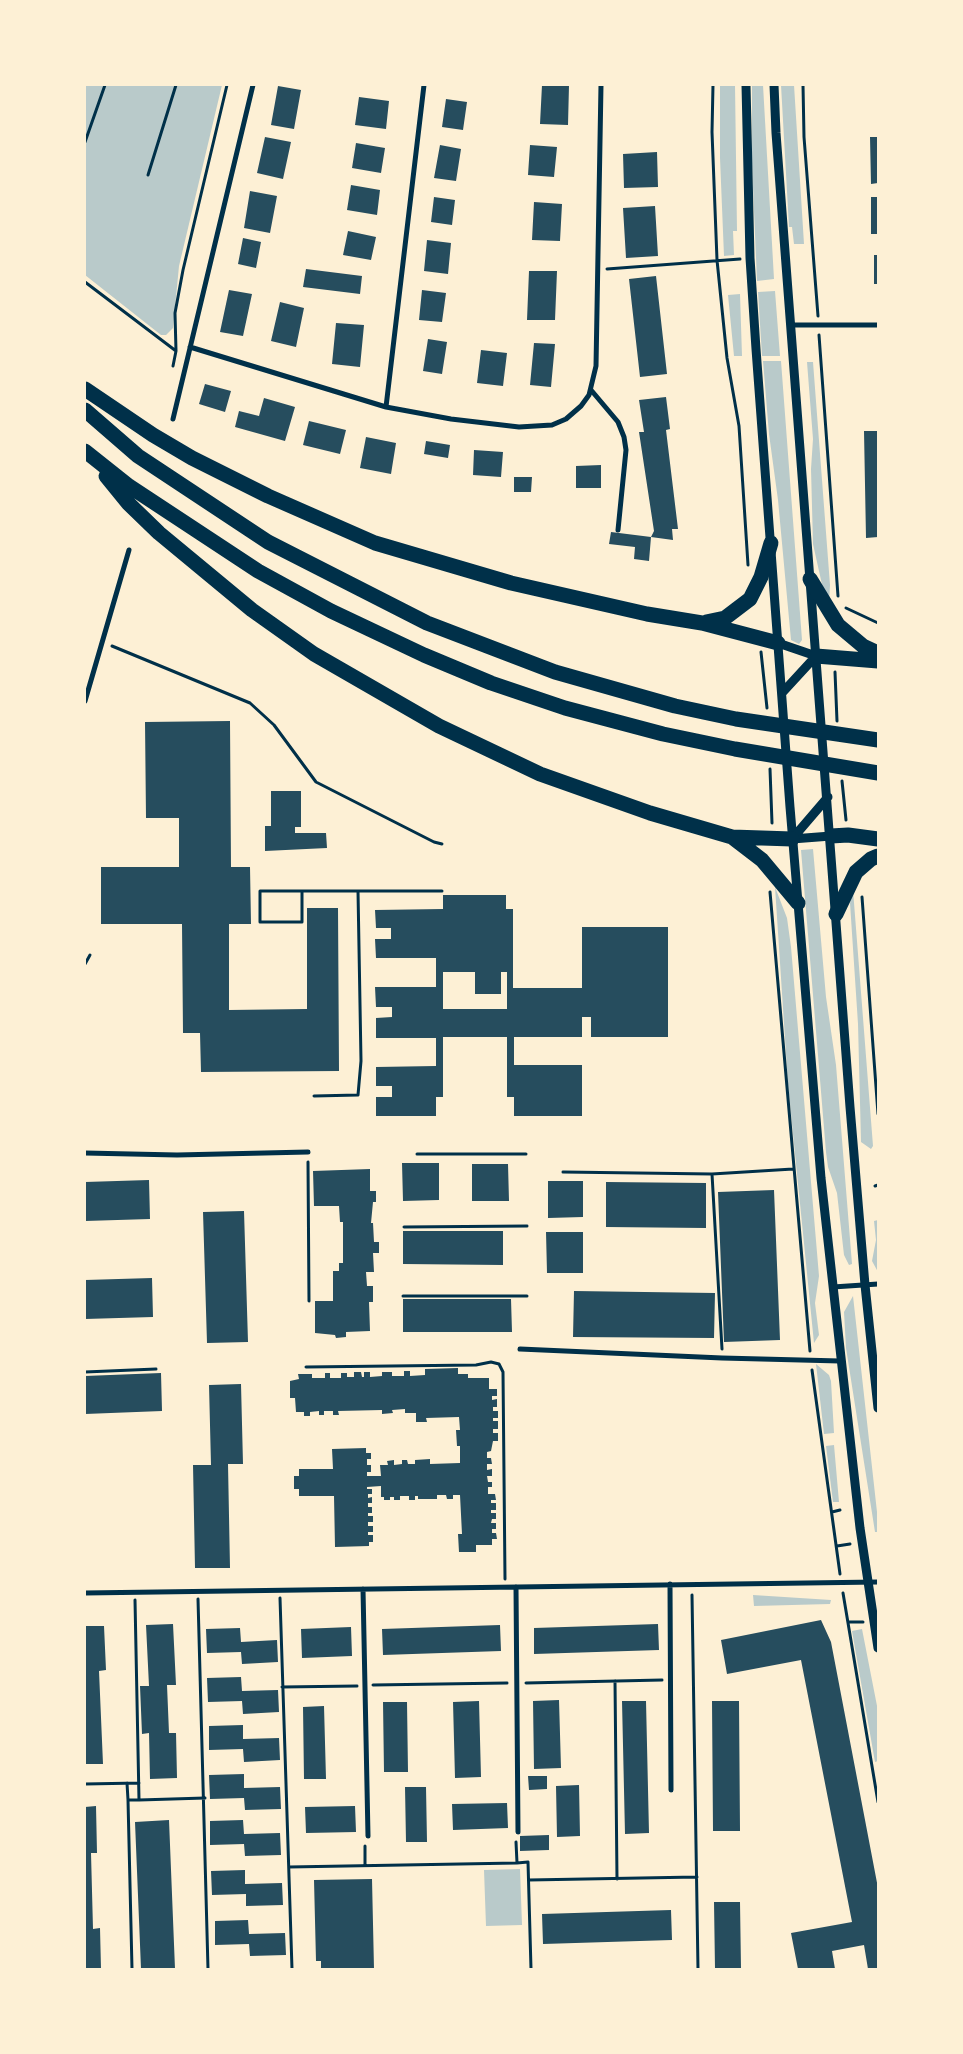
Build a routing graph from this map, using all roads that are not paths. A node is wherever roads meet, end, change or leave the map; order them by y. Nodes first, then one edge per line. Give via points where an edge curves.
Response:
1 (253, 85) edge
2 (424, 85) edge
3 (600, 85) edge
4 (746, 85) edge
5 (774, 85) edge
6 (790, 325) junction
7 (878, 325) edge
8 (190, 347) junction
9 (85, 389) edge
10 (591, 390) junction
11 (386, 407) junction
12 (85, 410) edge
13 (173, 419) dead end
14 (89, 455) edge
15 (618, 530) dead end
16 (771, 543) junction
17 (129, 550) dead end
18 (810, 579) junction
19 (702, 623) junction
20 (778, 643) junction
21 (878, 653) edge
22 (816, 656) junction
23 (878, 661) edge
24 (782, 693) junction
25 (85, 701) edge
26 (878, 740) edge
27 (877, 773) edge
28 (828, 797) junction
29 (831, 836) junction
30 (732, 837) junction
31 (792, 839) junction
32 (878, 839) edge
33 (878, 856) edge
34 (798, 903) junction
35 (836, 914) junction
36 (308, 1152) road end
37 (85, 1153) edge
38 (878, 1284) edge
39 (865, 1285) junction
40 (833, 1287) junction
41 (520, 1349) dead end
42 (840, 1361) junction
43 (878, 1408) edge
44 (867, 1581) junction
45 (878, 1582) edge
46 (670, 1584) junction
47 (516, 1587) junction
48 (363, 1589) junction
49 (85, 1593) edge
50 (878, 1648) edge
51 (671, 1790) dead end
52 (518, 1832) road end
53 (368, 1836) road end

1 - 8 street
2 - 11 street
3 - 10 street via 596,366
4 - 16 street via 750,258
5 - 6 street
6 - 7 street
6 - 18 street
8 - 11 street
8 - 13 street
9 - 19 highway via 153,436 192,458 268,496 375,542 441,564 577,599
10 - 11 street via 581,406 566,418 552,425 534,427 451,419
10 - 15 street via 618,422 624,437 626,450
12 - 26 highway via 138,456 268,542 427,623 555,672 674,706 736,719
14 - 27 highway via 129,486 258,571 331,611 490,683 565,708 662,734
14 - 30 highway via 128,503 196,566 314,654 386,697 438,726 540,774 650,813
16 - 19 highway via 761,577 750,599 725,618
16 - 20 street
17 - 25 street
18 - 21 highway via 838,625 863,646
18 - 22 street
19 - 20 highway
20 - 22 street
20 - 24 street
22 - 23 highway
22 - 24 street
22 - 28 street
24 - 31 street
28 - 29 street
28 - 31 street
29 - 31 street
29 - 32 highway
29 - 35 street
30 - 31 highway
30 - 34 highway via 770,869
31 - 34 street
33 - 35 highway via 856,872
34 - 40 street
35 - 39 street
36 - 37 street
38 - 39 street
39 - 40 street
39 - 43 street
40 - 42 street
41 - 42 street
42 - 44 street
44 - 45 street
44 - 46 street
44 - 50 street
46 - 47 street
46 - 51 street
47 - 48 street
47 - 52 street
48 - 49 street
48 - 53 street

